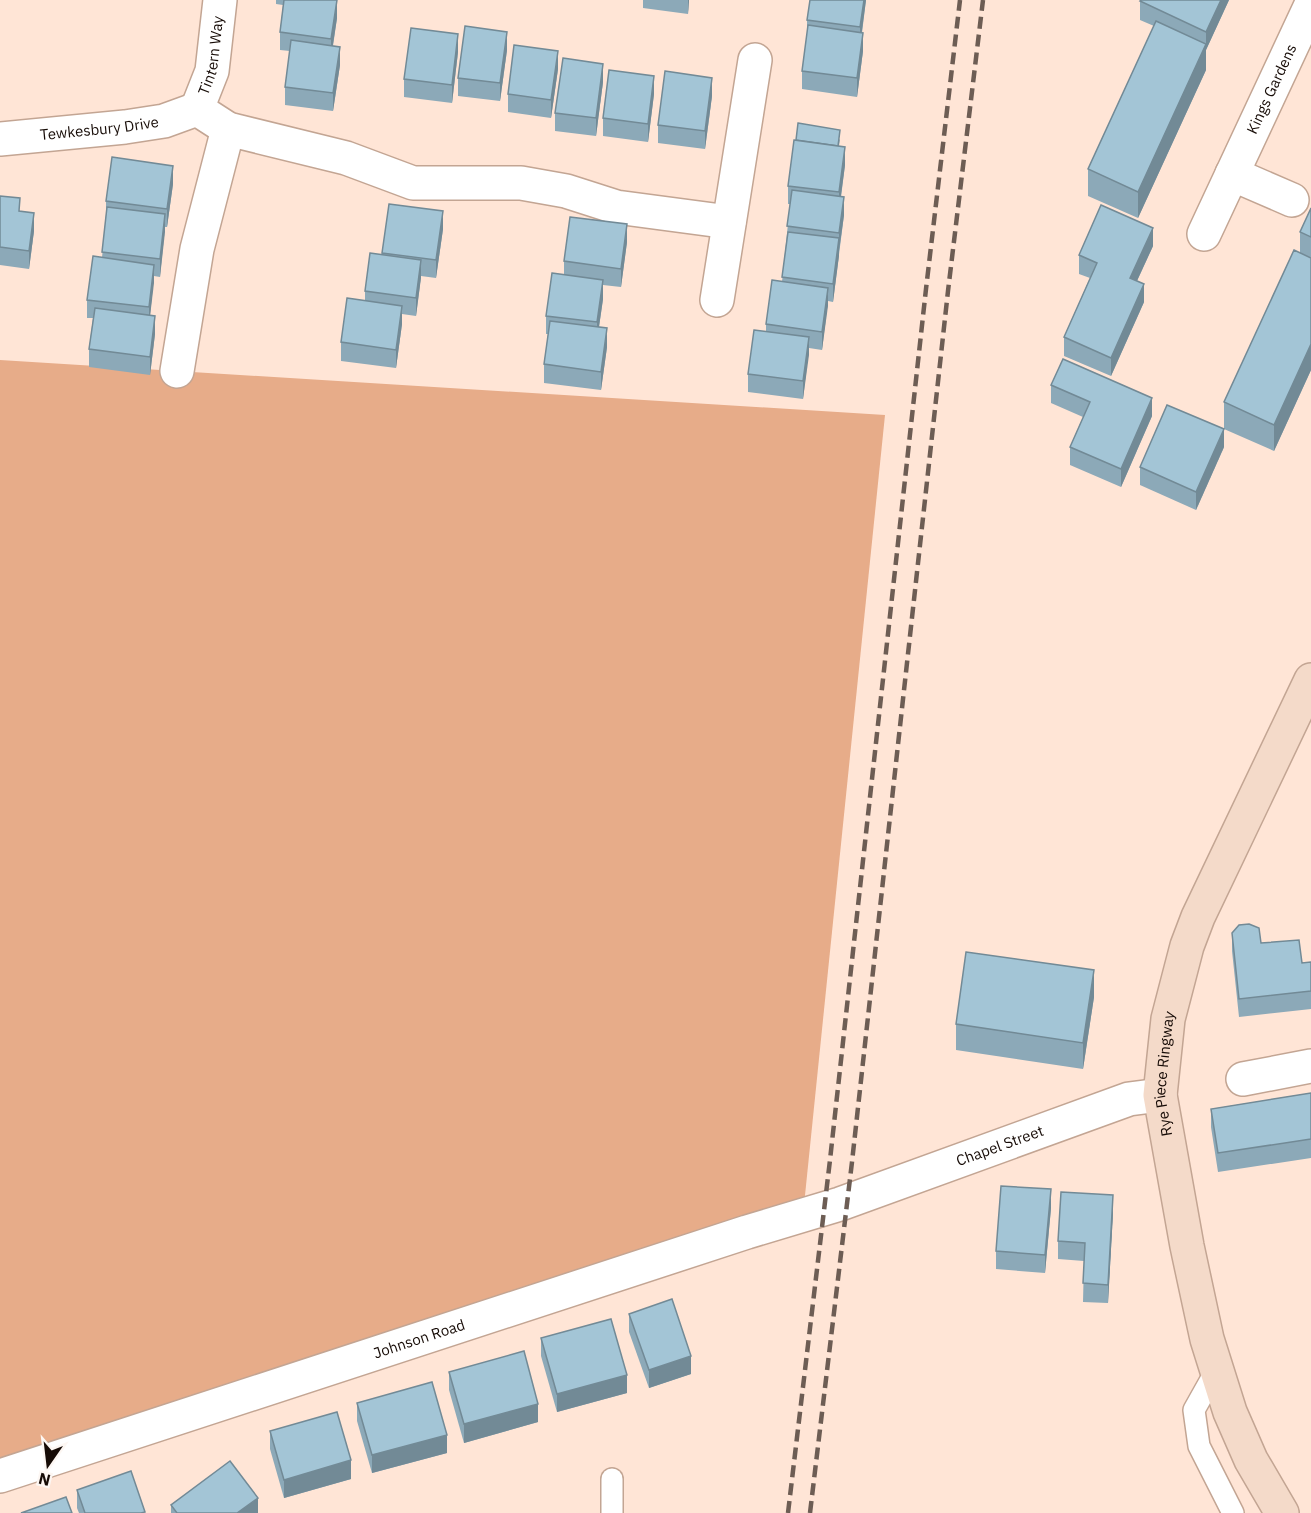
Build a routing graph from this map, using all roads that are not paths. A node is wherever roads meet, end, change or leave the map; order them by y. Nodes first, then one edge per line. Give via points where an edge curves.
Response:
1 (219, 0) edge
2 (1310, 2) edge
3 (754, 60) dead end
4 (197, 109) junction
5 (228, 129) junction
6 (0, 139) edge
7 (1232, 174) junction
8 (1292, 200) dead end
9 (729, 222) junction
10 (1204, 234) dead end
11 (717, 300) dead end
12 (177, 371) dead end
13 (1311, 680) edge
14 (1311, 1066) edge
15 (1243, 1079) dead end
16 (1160, 1095) junction
17 (840, 1204) joint
18 (1217, 1369) junction
19 (0, 1476) edge
20 (612, 1479) dead end
21 (612, 1513) edge
22 (1233, 1513) edge
23 (1282, 1513) edge

1 - 4 street, Tintern Way via 212,71
2 - 7 street, Kings Gardens
3 - 9 street
4 - 5 street
4 - 6 street, Tewkesbury Drive via 164,121 125,127
5 - 9 street via 346,158 413,183 521,183 566,191 616,207
5 - 12 street via 197,249
7 - 8 street
7 - 10 street, Kings Gardens
9 - 11 street
13 - 16 main road, Rye Piece Ringway via 1187,946 1168,1019
14 - 15 street
16 - 17 street, Chapel Street via 1129,1099
16 - 18 main road, Rye Piece Ringway via 1187,1246
17 - 19 street, Johnson Road
18 - 22 lane via 1194,1410 1199,1446
18 - 23 main road, Rye Piece Ringway via 1251,1460
20 - 21 lane

